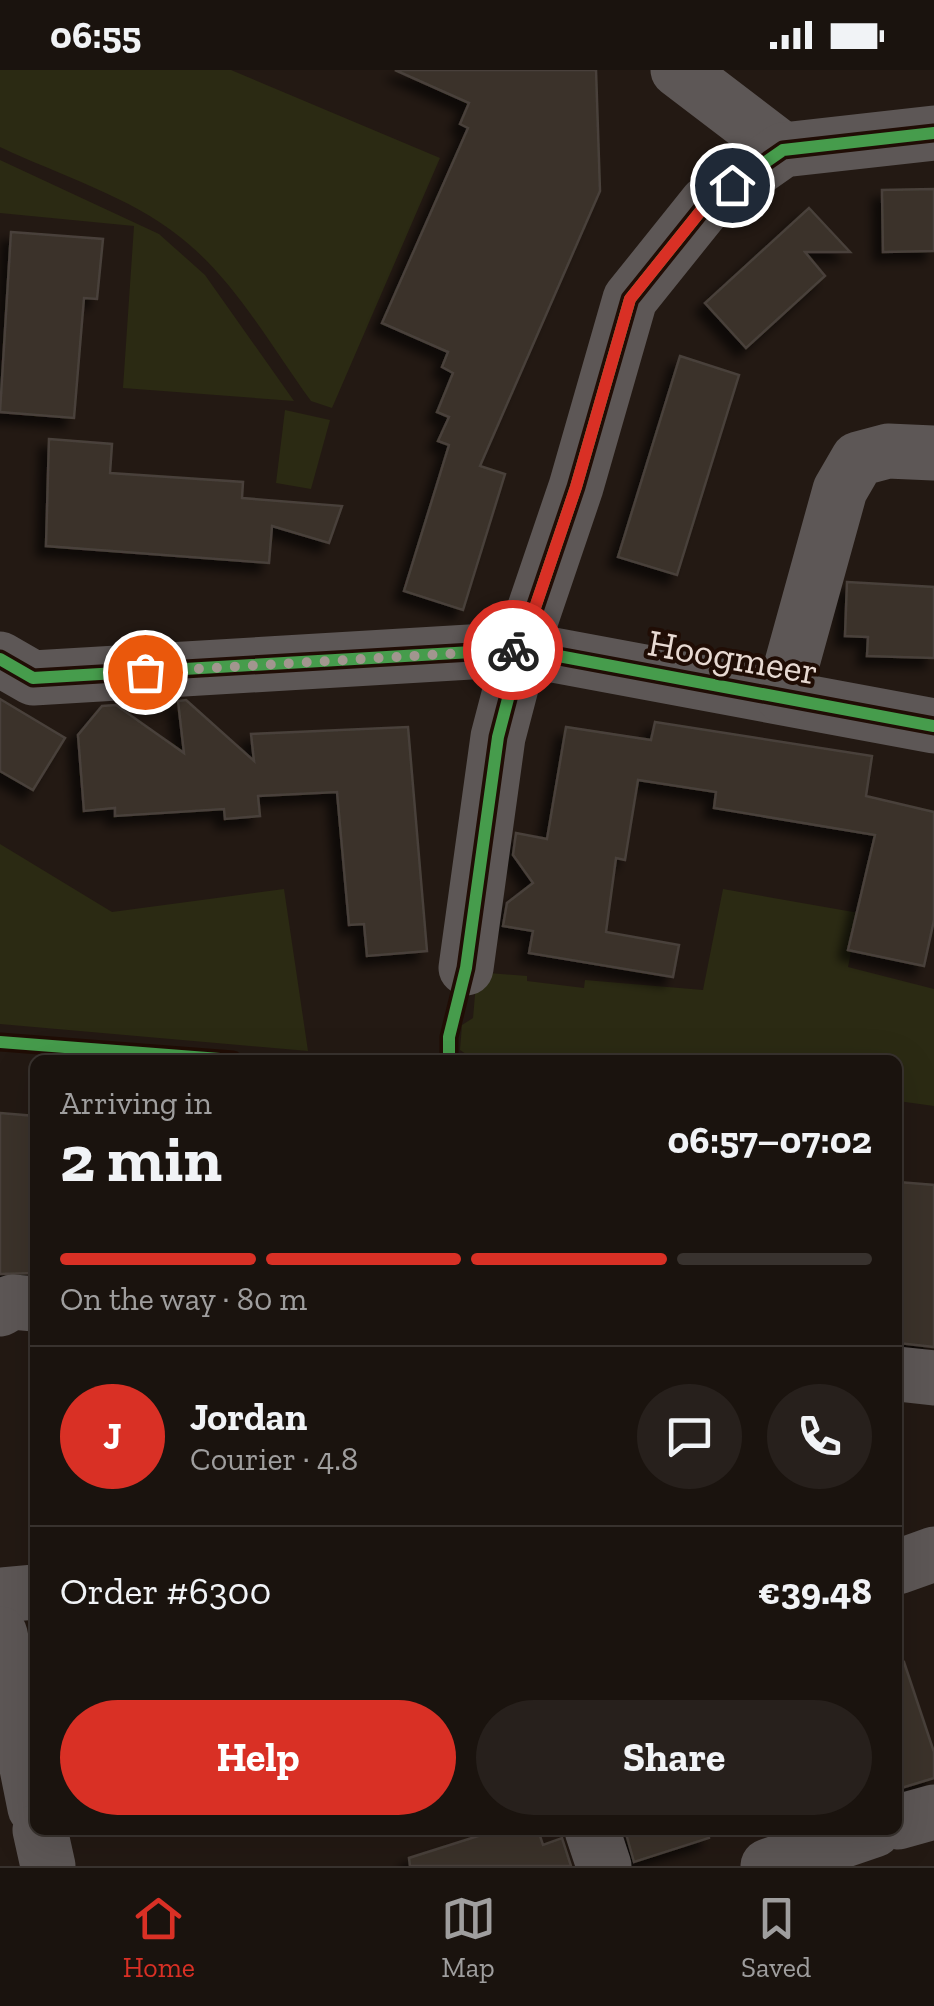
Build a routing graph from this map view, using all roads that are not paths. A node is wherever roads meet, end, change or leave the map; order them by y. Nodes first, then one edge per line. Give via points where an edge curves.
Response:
1 (678, 70) edge
2 (934, 134) edge
3 (783, 150) junction
4 (934, 454) edge
5 (521, 649) junction
6 (0, 659) edge
7 (783, 696) junction
8 (934, 726) edge
9 (466, 968) dead end
10 (30, 1304) edge
11 (0, 1309) edge
12 (902, 1374) edge
13 (934, 1378) edge
14 (934, 1554) edge
15 (902, 1565) edge
16 (30, 1592) edge
17 (0, 1595) edge
18 (0, 1634) edge
19 (30, 1783) edge
20 (934, 1812) edge
21 (902, 1821) edge
22 (41, 1835) edge
23 (594, 1835) edge
24 (859, 1835) edge
25 (48, 1866) edge
26 (604, 1866) edge
27 (768, 1866) edge

1 - 3 street
2 - 3 street
3 - 5 street via 707,203 630,299
4 - 7 street, Hoogmeer via 858,458 840,490
5 - 6 street, Hoogmeer via 33,678
5 - 7 street, Hoogmeer
5 - 9 street via 498,737
7 - 8 street, Hoogmeer
10 - 11 street
12 - 13 street
14 - 15 street
16 - 17 street
18 - 19 street
20 - 21 street
22 - 25 street
23 - 26 street
24 - 27 street

